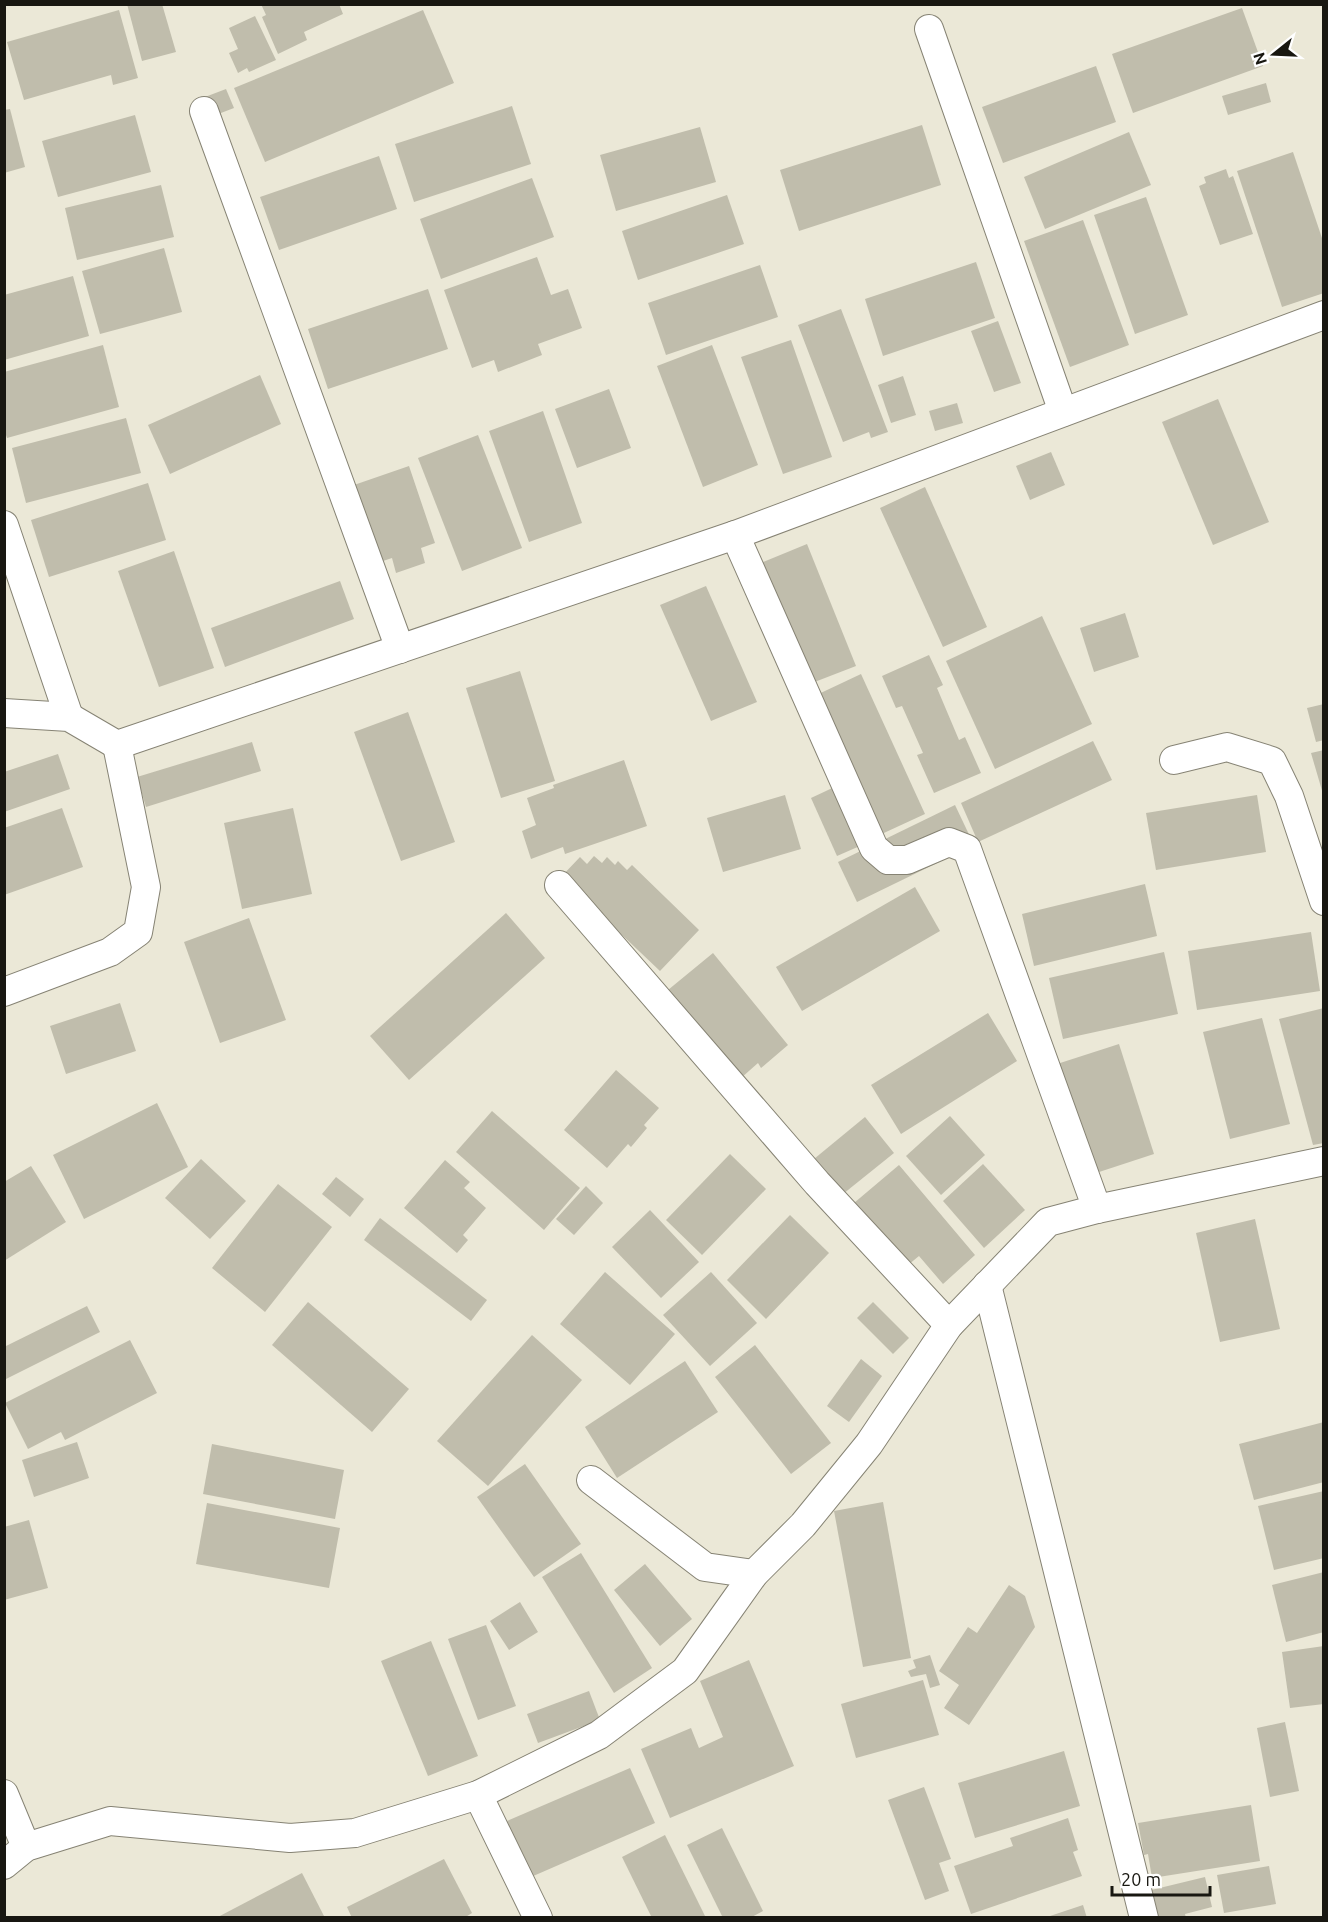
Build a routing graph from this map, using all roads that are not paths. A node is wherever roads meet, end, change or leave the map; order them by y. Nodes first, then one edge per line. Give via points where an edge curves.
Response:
1 (929, 29) dead end
2 (204, 111) dead end
3 (1323, 315) edge
4 (1063, 412) junction
5 (4, 525) edge
6 (735, 535) junction
7 (400, 649) junction
8 (4, 713) edge
9 (69, 717) junction
10 (117, 745) junction
11 (1174, 760) dead end
12 (559, 885) dead end
13 (1323, 901) edge
14 (4, 992) edge
15 (1323, 1161) edge
16 (1097, 1209) junction
17 (987, 1285) junction
18 (949, 1325) junction
19 (591, 1480) dead end
20 (754, 1574) junction
21 (4, 1794) edge
22 (478, 1795) junction
23 (26, 1847) junction
24 (4, 1865) edge
25 (538, 1917) edge
26 (1144, 1917) edge

1 - 4 street
2 - 7 street
3 - 4 street
4 - 6 street
5 - 9 street
6 - 7 street
6 - 16 street via 874,848 888,860 907,860 949,842 967,849
7 - 10 street
8 - 9 street
9 - 10 street
10 - 14 street via 146,887 138,932 110,952
11 - 13 street via 1227,747 1272,761 1289,796
12 - 18 street via 817,1183
15 - 16 street
16 - 17 street via 1048,1222
17 - 18 street
17 - 26 street
18 - 20 street via 869,1444 803,1525
19 - 20 street via 705,1567
20 - 22 street via 685,1671 599,1735
21 - 23 street
22 - 23 street via 355,1833 290,1838 110,1821
22 - 25 street
23 - 24 street

